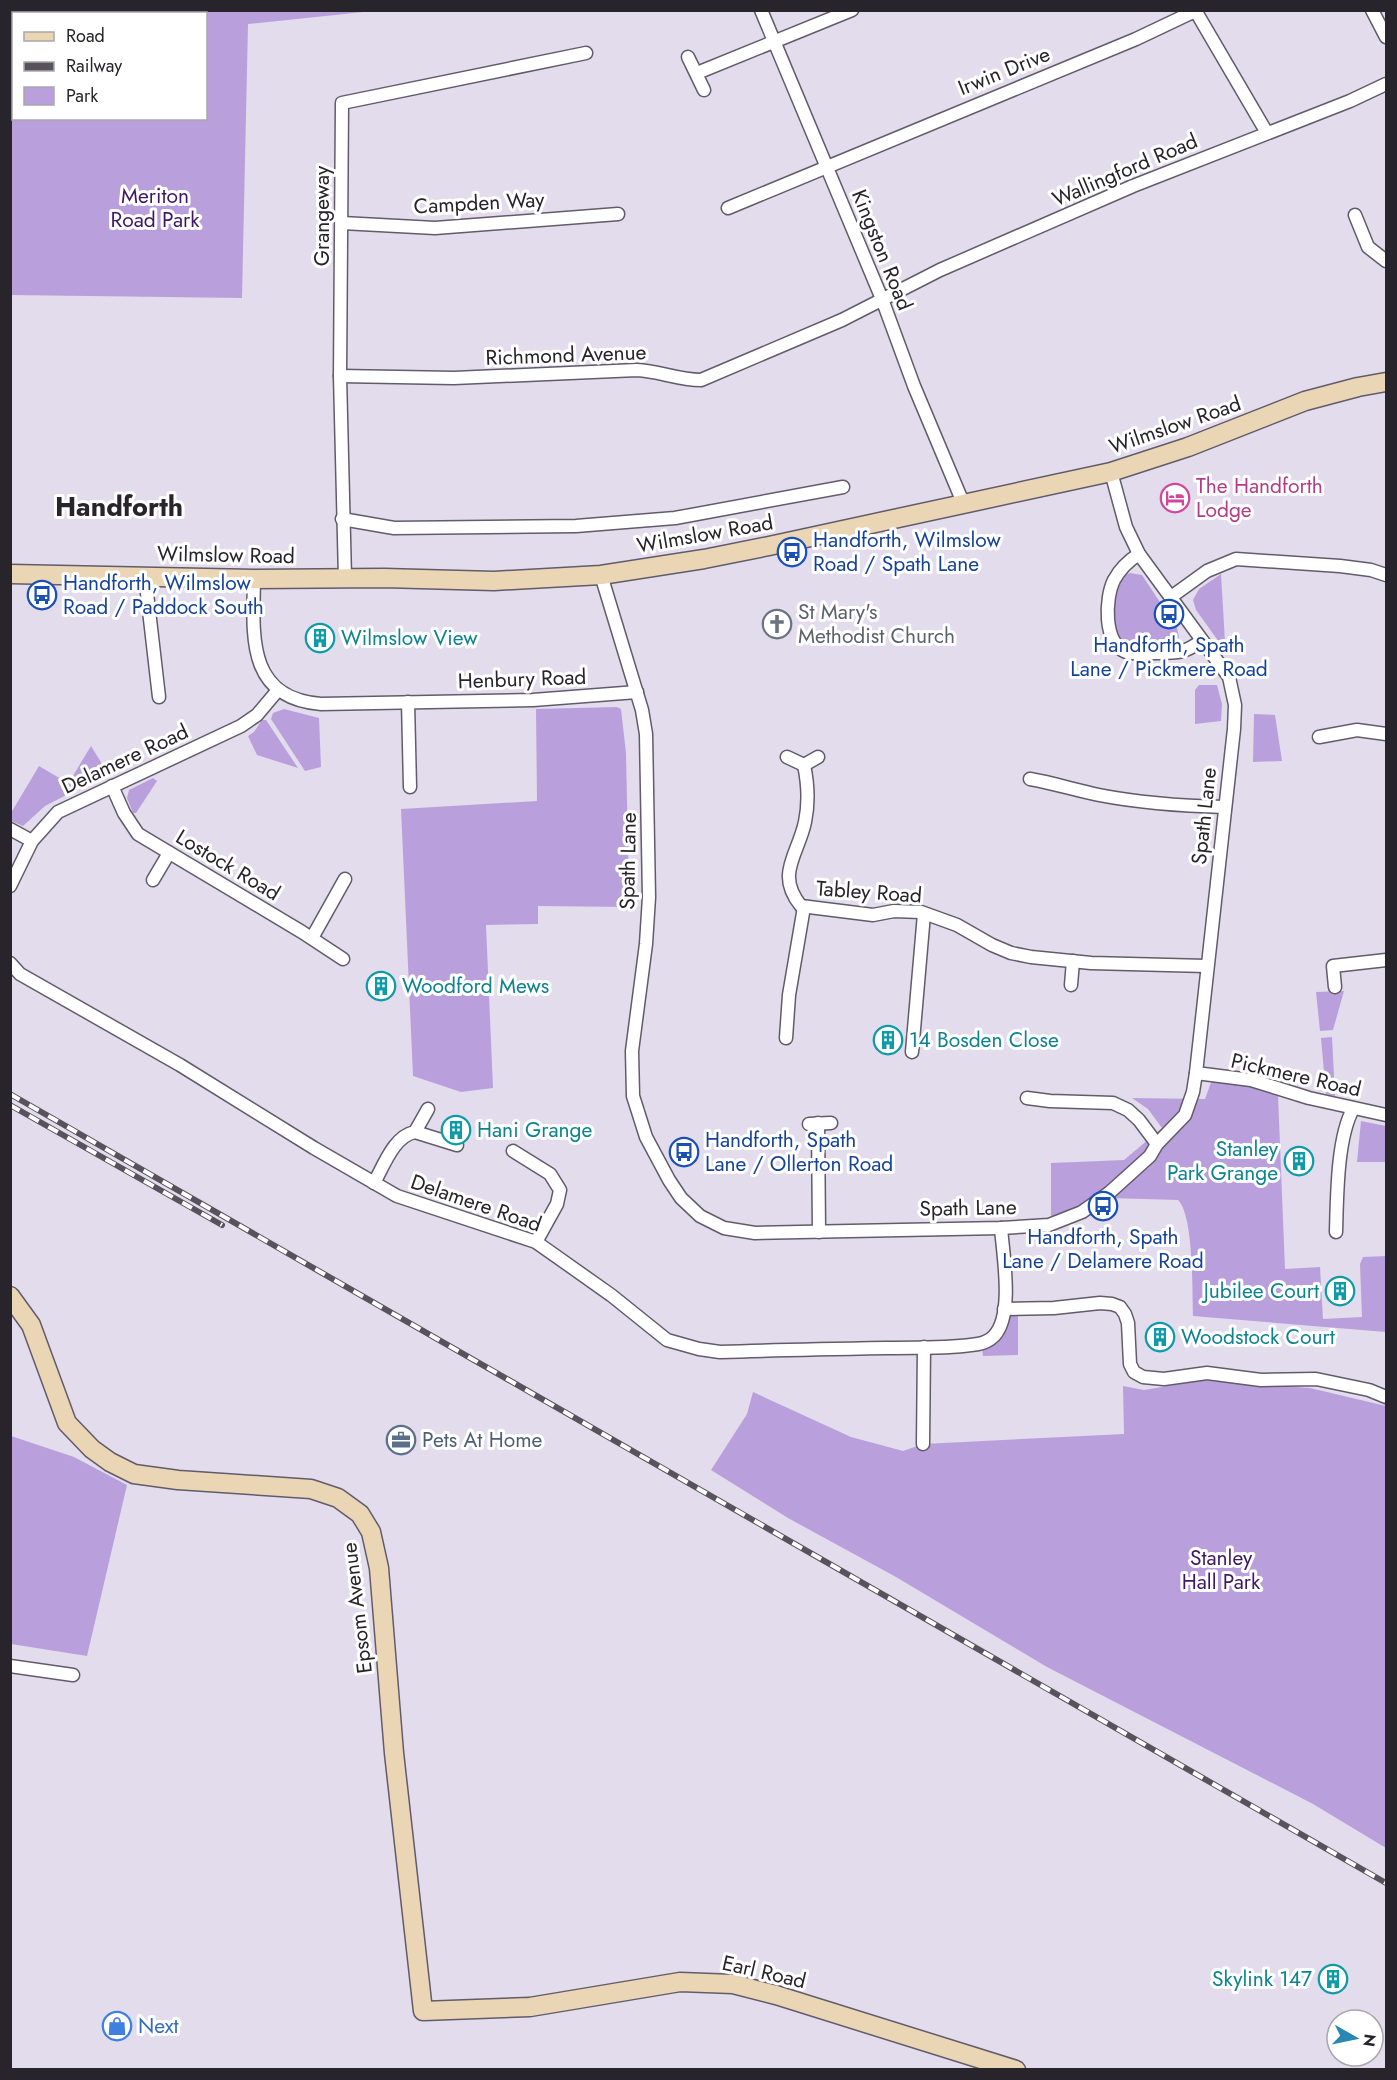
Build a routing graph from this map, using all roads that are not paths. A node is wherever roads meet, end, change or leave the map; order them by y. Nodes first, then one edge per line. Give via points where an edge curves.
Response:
1 (761, 10) edge
2 (852, 10) edge
3 (1372, 10) edge
4 (1195, 11) edge
5 (1386, 37) edge
6 (775, 42) junction
7 (586, 53) dead end
8 (688, 57) dead end
9 (697, 72) junction
10 (1386, 84) edge
11 (704, 90) dead end
12 (1267, 133) junction
13 (827, 165) junction
14 (728, 208) dead end
15 (618, 214) dead end
16 (1355, 215) dead end
17 (342, 223) junction
18 (1386, 261) edge
19 (882, 299) junction
20 (340, 376) junction
21 (1386, 382) edge
22 (1111, 472) junction
23 (843, 487) dead end
24 (964, 505) junction
25 (342, 519) junction
26 (1139, 554) junction
27 (10, 574) edge
28 (601, 575) junction
29 (1386, 575) edge
30 (145, 576) junction
31 (345, 578) junction
32 (254, 579) junction
33 (1171, 597) junction
34 (1201, 641) junction
35 (278, 690) junction
36 (637, 692) junction
37 (159, 697) dead end
38 (408, 702) junction
39 (1386, 734) edge
40 (1319, 737) dead end
41 (787, 757) dead end
42 (818, 757) dead end
43 (804, 765) junction
44 (1030, 779) dead end
45 (112, 786) junction
46 (410, 787) dead end
47 (1225, 807) junction
48 (10, 829) edge
49 (32, 841) junction
50 (169, 853) junction
51 (345, 879) dead end
52 (153, 880) dead end
53 (10, 886) edge
54 (804, 907) junction
55 (924, 914) junction
56 (312, 938) junction
57 (343, 959) dead end
58 (1386, 960) edge
59 (1073, 961) junction
60 (10, 963) edge
61 (1206, 966) junction
62 (1071, 985) dead end
63 (1335, 987) dead end
64 (786, 1038) dead end
65 (912, 1052) dead end
66 (1196, 1073) junction
67 (1027, 1098) dead end
68 (428, 1109) dead end
69 (1353, 1109) junction
70 (1386, 1115) edge
71 (820, 1123) dead end
72 (415, 1132) junction
73 (1157, 1144) junction
74 (457, 1145) dead end
75 (513, 1151) dead end
76 (374, 1183) junction
77 (1001, 1228) junction
78 (819, 1232) junction
79 (1336, 1232) dead end
80 (536, 1242) junction
81 (10, 1296) edge
82 (1004, 1309) junction
83 (924, 1347) junction
84 (1386, 1397) edge
85 (923, 1444) dead end
86 (10, 1666) edge
87 (74, 1675) dead end
88 (423, 2011) joint
89 (1016, 2070) edge

1 - 6 street, Kingston Road
2 - 6 street
3 - 5 street
4 - 12 street
4 - 13 street, Irwin Drive via 1136,39
6 - 9 street
6 - 13 street, Kingston Road
7 - 17 street, Grangeway via 342,103
8 - 9 street
9 - 11 street
10 - 12 street, Wallingford Road
12 - 19 street, Wallingford Road via 1112,195
13 - 14 street, Irwin Drive
13 - 19 street, Kingston Road
15 - 17 street, Campden Way via 435,228
16 - 18 street via 1368,247
17 - 20 street, Grangeway
19 - 20 street, Richmond Avenue via 701,380 645,370 454,378
19 - 24 street, Kingston Road
20 - 25 street, Grangeway
21 - 22 street, Wilmslow Road via 1305,401
22 - 24 street, Wilmslow Road
22 - 26 street, Spath Lane via 1126,527
23 - 25 street, Wilmslow Road via 675,518 576,526 394,528
24 - 28 street, Wilmslow Road via 704,559
25 - 31 street, Grangeway
26 - 33 street, Spath Lane
26 - 34 street via 1118,574 1110,592 1109,632 1114,643 1129,653 1176,653 1188,651
27 - 30 street, Wilmslow Road
28 - 31 street, Wilmslow Road via 494,581
28 - 36 street, Spath Lane
29 - 33 street via 1371,570 1236,559 1208,571
30 - 32 street, Wilmslow Road
30 - 37 street
31 - 32 street, Wilmslow Road
32 - 35 street via 253,640 257,657
33 - 34 street, Spath Lane
34 - 47 street, Spath Lane via 1229,677 1235,705
35 - 38 street, Henbury Road via 314,703
35 - 45 street, Delamere Road via 256,716 241,726
36 - 38 street, Henbury Road via 532,700
36 - 78 street, Spath Lane via 646,734 649,897 632,1051 637,1115 669,1180 700,1216 739,1232
38 - 46 street
39 - 40 street via 1357,730
41 - 43 street
42 - 43 street
43 - 54 street, Tabley Road via 808,799 805,824 790,866 789,882 791,894
44 - 47 street via 1145,802
45 - 49 street, Delamere Road via 58,812
45 - 50 street, Lostock Road via 138,834
47 - 61 street, Spath Lane
48 - 49 street
49 - 53 street, Delamere Road
50 - 52 street
50 - 56 street, Lostock Road
51 - 56 street
54 - 55 street, Tabley Road via 873,915 908,911
54 - 64 street
55 - 59 street, Tabley Road via 957,925 1011,952
55 - 65 street
56 - 57 street, Lostock Road
58 - 63 street via 1333,966
59 - 61 street, Tabley Road
59 - 62 street
60 - 76 street, Delamere Road via 20,974
61 - 66 street, Spath Lane
66 - 69 street, Pickmere Road via 1251,1080
66 - 73 street, Spath Lane via 1185,1114
67 - 73 street via 1113,1103 1139,1120
68 - 72 street
69 - 70 street, Pickmere Road
69 - 79 street via 1343,1137
71 - 78 street
72 - 74 street
72 - 76 street via 400,1139
73 - 77 street, Spath Lane via 1150,1156 1082,1212 1049,1225
75 - 80 street via 550,1174 560,1190 557,1204
76 - 80 street, Delamere Road via 415,1203
77 - 78 street, Spath Lane
77 - 82 street, Delamere Road
80 - 83 street, Delamere Road via 667,1340 688,1346 720,1352
81 - 88 street, Epsom Avenue via 31,1325 67,1423 110,1462 134,1474 178,1480 310,1489 338,1498 360,1514 371,1532 379,1568 394,1753
82 - 83 street, Delamere Road via 999,1329 986,1341
82 - 84 street via 1100,1303 1120,1307 1128,1323 1130,1364 1143,1377 1164,1379 1207,1373 1261,1380 1316,1379
83 - 85 street
86 - 87 street
88 - 89 street, Earl Road via 530,2007 680,1982 733,1984

